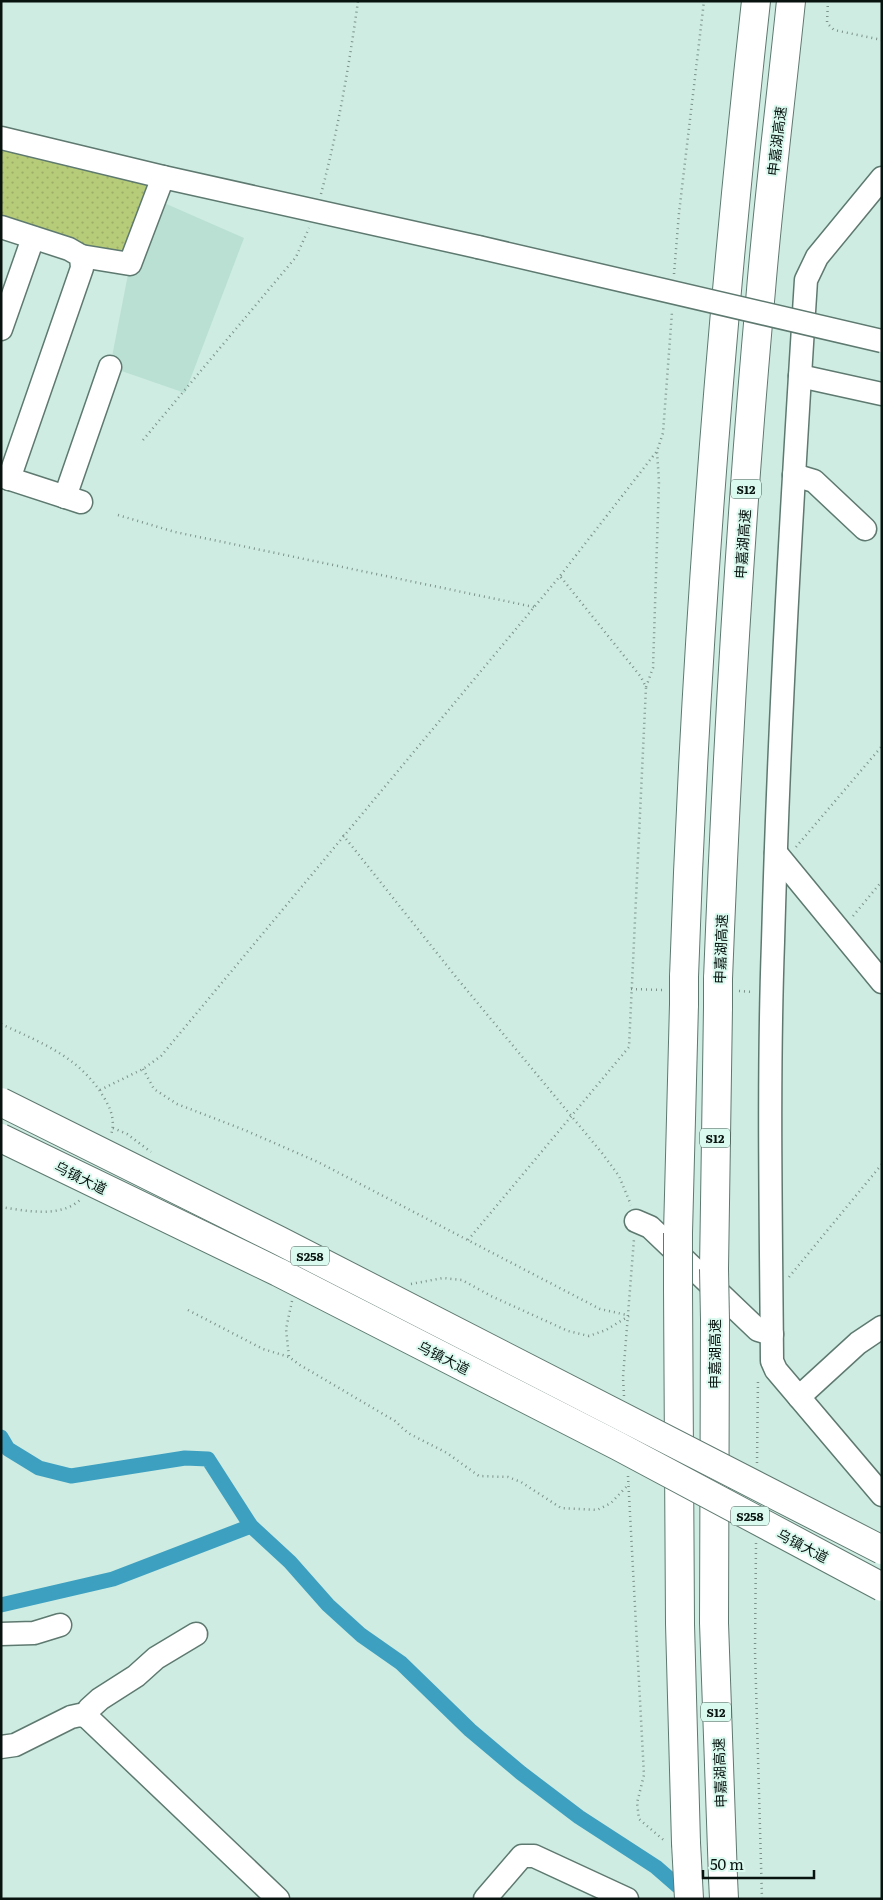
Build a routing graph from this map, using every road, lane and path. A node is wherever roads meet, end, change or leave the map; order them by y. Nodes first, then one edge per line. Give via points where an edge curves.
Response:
1 (358, 1) edge
2 (704, 1) edge
3 (756, 1) edge
4 (791, 1) edge
5 (828, 1) edge
6 (882, 40) edge
7 (1, 138) edge
8 (163, 177) junction
9 (882, 178) edge
10 (317, 210) junction
11 (1, 227) edge
12 (33, 238) junction
13 (81, 256) junction
14 (674, 283) dead end
15 (672, 303) dead end
16 (1, 329) edge
17 (882, 340) edge
18 (110, 367) dead end
19 (800, 376) junction
20 (882, 394) edge
21 (143, 440) dead end
22 (657, 451) junction
23 (794, 474) junction
24 (5, 478) edge
25 (118, 515) dead end
26 (865, 529) dead end
27 (560, 576) junction
28 (534, 607) junction
29 (646, 687) junction
30 (882, 746) edge
31 (343, 835) junction
32 (780, 857) junction
33 (882, 881) edge
34 (840, 931) junction
35 (882, 982) edge
36 (142, 1070) junction
37 (100, 1090) dead end
38 (1, 1102) edge
39 (572, 1117) junction
40 (113, 1128) dead end
41 (1, 1138) edge
42 (152, 1153) dead end
43 (882, 1164) edge
44 (636, 1221) junction
45 (468, 1240) junction
46 (405, 1283) dead end
47 (784, 1284) dead end
48 (294, 1294) dead end
49 (188, 1310) dead end
50 (629, 1316) junction
51 (882, 1327) edge
52 (772, 1334) junction
53 (289, 1357) junction
54 (772, 1361) junction
55 (624, 1396) dead end
56 (799, 1397) junction
57 (757, 1472) dead end
58 (628, 1474) dead end
59 (629, 1484) junction
60 (882, 1495) edge
61 (756, 1542) dead end
62 (882, 1550) edge
63 (882, 1587) edge
64 (60, 1625) dead end
65 (1, 1634) edge
66 (196, 1634) dead end
67 (87, 1717) junction
68 (1, 1747) edge
69 (679, 1845) junction
70 (724, 1888) edge
71 (278, 1899) edge
72 (485, 1899) edge
73 (627, 1899) edge
74 (690, 1899) edge
75 (762, 1899) edge

1 - 10 path via 335,142
2 - 14 path
3 - 69 main road, S12, bridge via 717,388 684,977 678,1234
4 - 70 main road, 申嘉湖高速 / S12, bridge via 752,396 730,725 718,979 714,1632
5 - 6 path via 827,23 834,30
7 - 8 street
8 - 10 street
8 - 13 street via 130,264
9 - 19 street via 811,267 806,280
10 - 17 street, bridge
10 - 21 path via 296,257
11 - 12 street
12 - 13 street
12 - 16 street
13 - 24 street via 82,268
15 - 22 path via 663,433
18 - 24 street via 73,499
19 - 20 street
19 - 23 street
22 - 27 path
22 - 29 path via 659,481 653,668
23 - 26 street via 814,480
23 - 32 street via 785,628
25 - 28 path via 175,532
27 - 28 path
27 - 29 path
28 - 31 path
29 - 39 path via 629,1047
30 - 32 path
31 - 36 path via 161,1056
31 - 39 path
32 - 34 street
32 - 52 street via 770,1138
33 - 34 path
34 - 35 street
36 - 37 path
36 - 45 path via 154,1089 178,1104 318,1162
38 - 62 main road, 乌镇大道 / S258, bridge via 278,1240
39 - 44 path via 619,1176
39 - 45 path
40 - 42 path via 128,1134
41 - 63 main road, 乌镇大道 / S258, bridge via 278,1272 618,1446
43 - 47 path
44 - 50 path via 630,1264
44 - 52 street via 650,1227 758,1330
45 - 50 path via 600,1309
46 - 50 path via 443,1278 462,1280 568,1331 589,1336
48 - 53 path via 286,1329
49 - 53 path via 264,1349
50 - 55 path
51 - 56 street via 858,1343
52 - 54 street
53 - 59 path via 479,1476 508,1477 521,1482 561,1508 597,1510 610,1503
54 - 56 street
54 - 57 path via 758,1372
56 - 60 street
58 - 59 path
59 - 69 path via 644,1775 637,1803 639,1818
61 - 75 path via 755,1651
64 - 65 street via 34,1633
66 - 67 street via 156,1658 136,1676 100,1699
67 - 68 street via 71,1717 14,1745
67 - 71 street
69 - 74 main road, S12, bridge
72 - 73 street via 522,1856 534,1856

